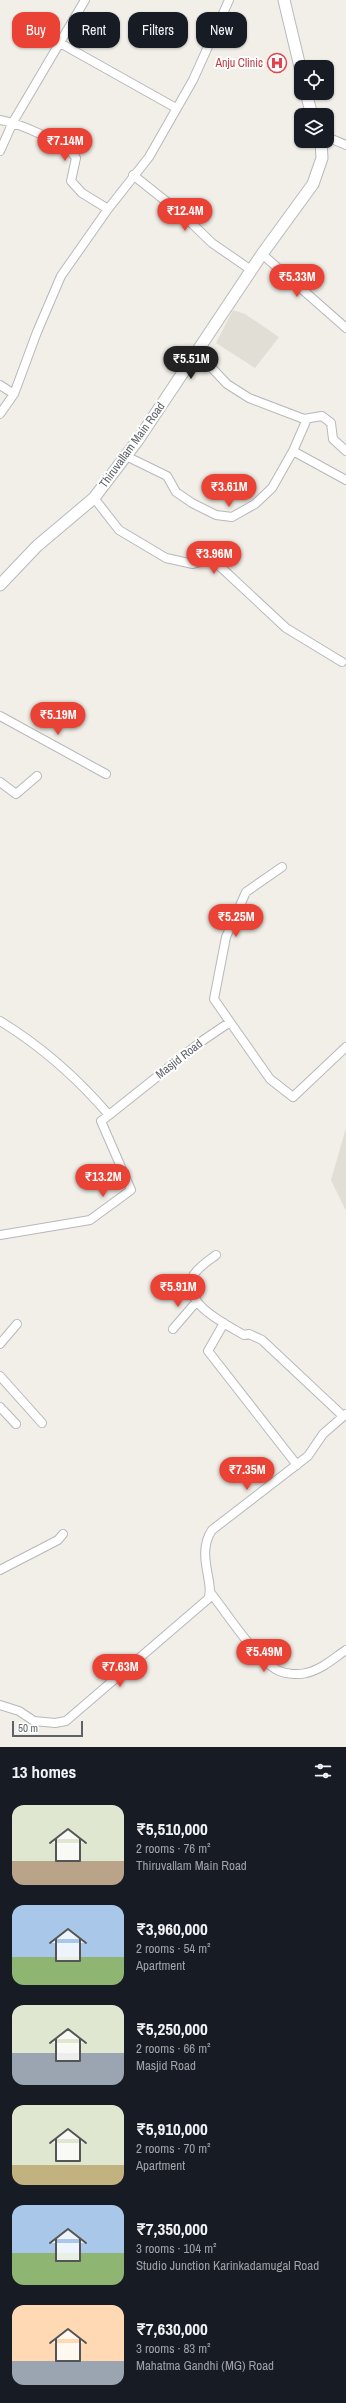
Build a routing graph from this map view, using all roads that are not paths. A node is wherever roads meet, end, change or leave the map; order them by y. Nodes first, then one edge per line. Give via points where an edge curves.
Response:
1 (85, 0) edge
2 (229, 0) edge
3 (284, 0) edge
4 (60, 43) joint
5 (57, 48) edge
6 (298, 60) edge
7 (176, 108) junction
8 (0, 120) edge
9 (13, 122) junction
10 (334, 140) edge
11 (346, 145) edge
12 (321, 148) edge
13 (0, 151) edge
14 (133, 175) junction
15 (108, 209) junction
16 (262, 254) junction
17 (251, 270) junction
18 (346, 328) edge
19 (193, 355) junction
20 (0, 385) edge
21 (14, 394) junction
22 (0, 414) edge
23 (307, 419) junction
24 (293, 451) junction
25 (346, 451) edge
26 (126, 456) junction
27 (346, 480) edge
28 (94, 498) junction
29 (0, 585) edge
30 (342, 662) dead end
31 (0, 716) edge
32 (106, 774) dead end
33 (37, 776) dead end
34 (0, 782) edge
35 (282, 867) dead end
36 (0, 1021) edge
37 (230, 1022) junction
38 (346, 1047) edge
39 (109, 1115) junction
40 (0, 1235) edge
41 (216, 1254) dead end
42 (197, 1301) junction
43 (224, 1323) junction
44 (17, 1324) dead end
45 (173, 1329) dead end
46 (0, 1344) edge
47 (0, 1376) edge
48 (0, 1406) edge
49 (344, 1415) edge
50 (42, 1423) dead end
51 (16, 1424) dead end
52 (297, 1464) junction
53 (63, 1534) dead end
54 (0, 1570) edge
55 (210, 1592) junction
56 (346, 1650) edge
57 (0, 1706) edge

1 - 4 street
2 - 7 street via 196,73
3 - 6 main road
4 - 7 street
5 - 9 street
7 - 14 street via 149,157
8 - 9 street
9 - 13 street
9 - 15 street via 68,149 73,154 75,164 71,181 82,193
10 - 11 street
12 - 16 main road, Thiruvallam Main Road via 322,158 313,184
14 - 15 street
14 - 17 street via 182,214 212,243
15 - 21 street via 61,276
16 - 17 main road, Thiruvallam Main Road
16 - 18 street
17 - 19 main road, Thiruvallam Main Road
19 - 23 street via 211,367 237,392
19 - 26 main road, Thiruvallam Main Road
20 - 21 street
21 - 22 street
23 - 24 street
23 - 25 street via 320,415 330,422 333,439
24 - 26 street via 268,493 244,511 226,518 204,511 176,492 167,476
24 - 27 street
26 - 28 main road, Thiruvallam Main Road
28 - 29 main road, Thiruvallam Main Road via 37,546
28 - 30 street via 119,530 166,558 193,564 212,559 286,628
31 - 32 street
33 - 34 street via 16,794
35 - 37 street via 246,892 226,936 214,999
36 - 39 street via 30,1040 92,1096
37 - 38 street via 270,1079 293,1097
37 - 39 street, Masjid Road
39 - 40 street via 101,1121 130,1190 90,1220
41 - 42 street via 192,1278
42 - 43 street via 209,1315
42 - 45 street
43 - 49 street via 244,1335 250,1334 262,1340
43 - 52 street via 208,1351
44 - 46 street
47 - 50 street
48 - 51 street
49 - 52 street via 323,1434 308,1456
52 - 55 street via 212,1530 208,1537 205,1563
53 - 54 street via 58,1540
55 - 56 street via 262,1658 280,1671 306,1673 323,1666
55 - 57 street via 203,1603 66,1721 56,1724 34,1721 19,1711

